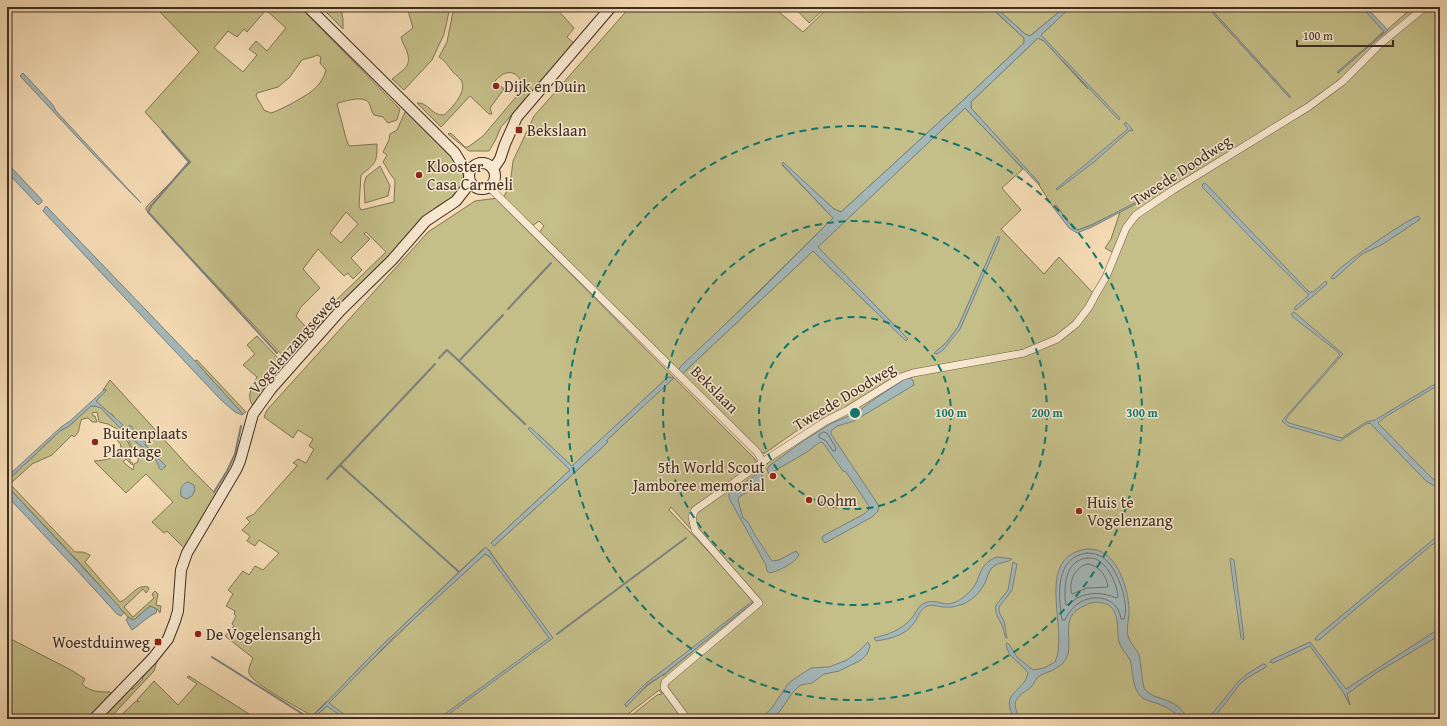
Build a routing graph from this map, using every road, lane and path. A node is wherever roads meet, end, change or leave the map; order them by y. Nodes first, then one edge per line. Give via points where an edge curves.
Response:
1 (308, 7) edge
2 (611, 7) edge
3 (1425, 7) edge
4 (490, 167) junction
5 (472, 169) junction
6 (473, 186) junction
7 (489, 187) junction
8 (763, 462) junction
9 (94, 719) edge
10 (687, 719) edge

1 - 5 main road
2 - 4 main road via 525,107 517,118 500,159
3 - 8 street, Tweede Doodweg via 1381,43 1330,92 1172,190 1133,218 1126,228 1106,277 1089,306 1065,334 1024,353 901,377
4 - 5 main road via 479,163
4 - 7 main road via 495,175
5 - 6 main road via 469,179
6 - 7 main road via 484,190
6 - 9 main road, Vogelenzangseweg via 464,198 426,221 392,260 340,311 259,404 236,470 186,553 181,570 178,611 168,639
7 - 8 street, Bekslaan via 757,452
8 - 10 street, Tweede Doodweg via 696,510 692,516 695,530 701,539 759,603 664,682 664,688

